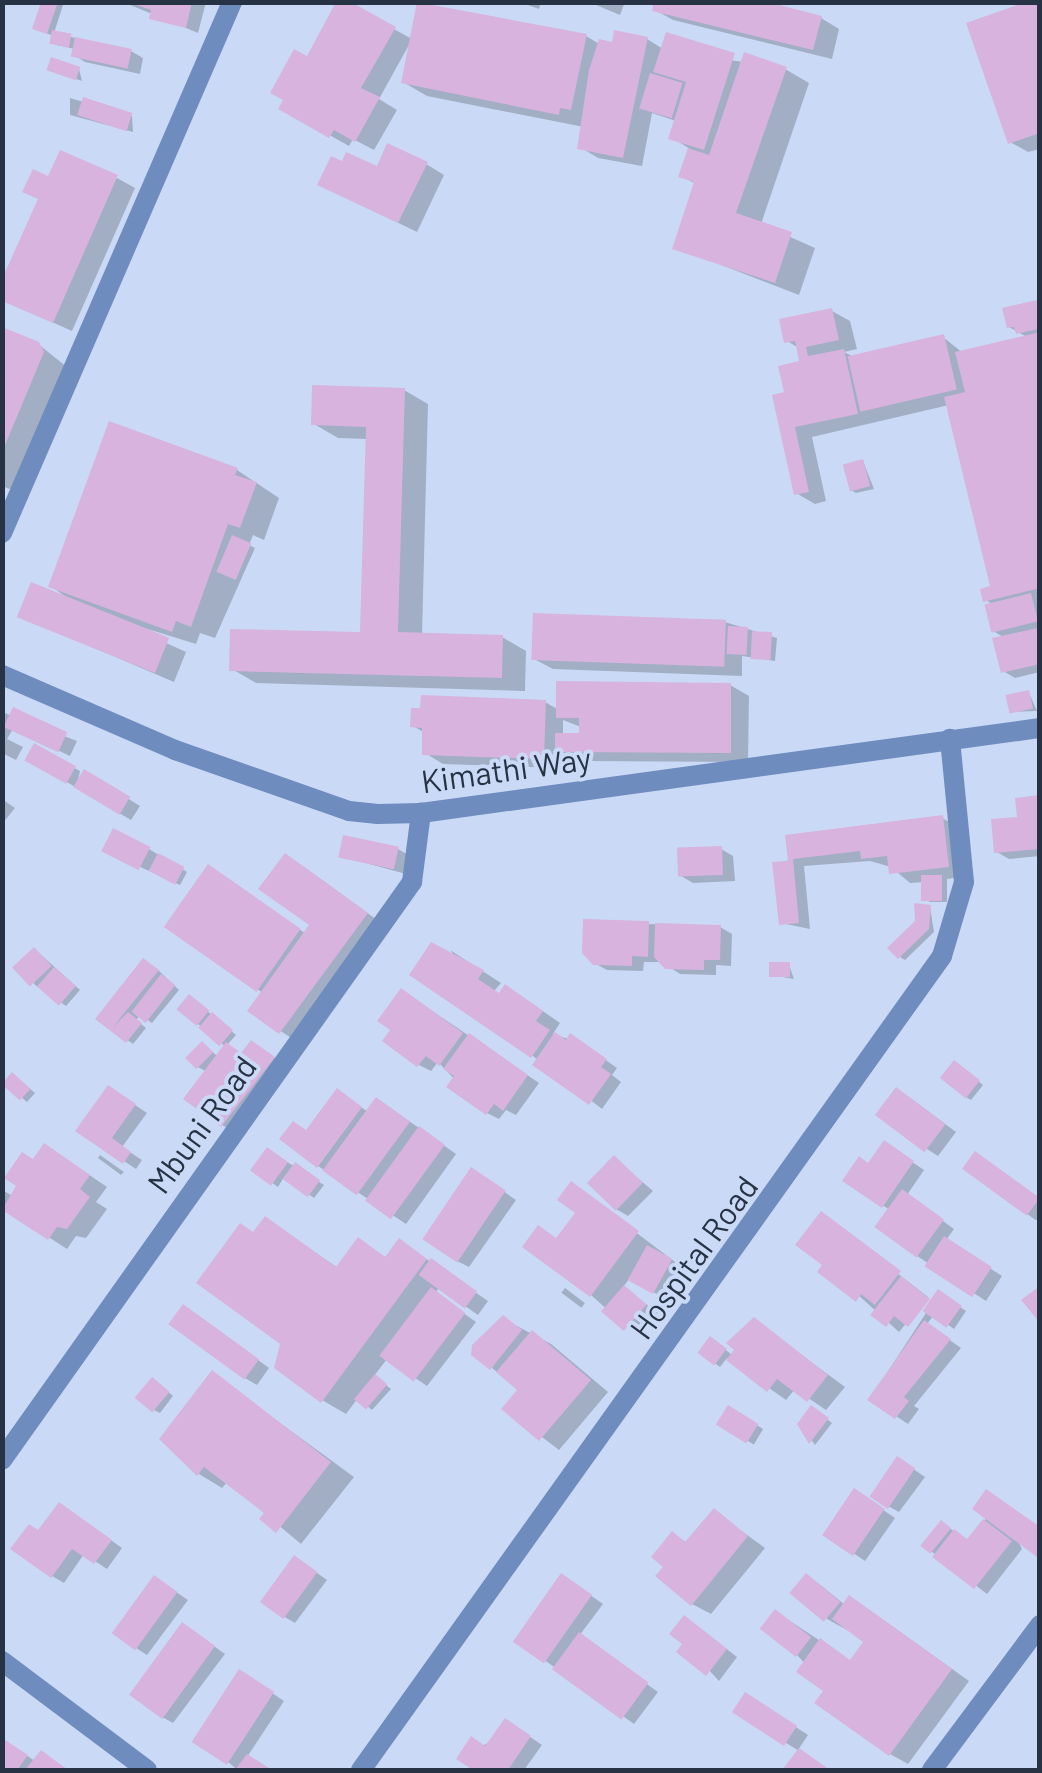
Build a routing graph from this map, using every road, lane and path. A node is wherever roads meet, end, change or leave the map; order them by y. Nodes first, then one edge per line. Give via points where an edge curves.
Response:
1 (232, 2) edge
2 (2, 533) edge
3 (2, 676) edge
4 (1040, 728) edge
5 (950, 740) junction
6 (422, 813) junction
7 (2, 1460) edge
8 (1040, 1625) edge
9 (2, 1661) edge
10 (147, 1770) edge
11 (361, 1770) edge
12 (932, 1770) edge

1 - 2 street
3 - 6 street, Kimathi Way via 176,750 349,811
4 - 5 street, Kimathi Way
5 - 6 street, Kimathi Way
5 - 11 street, Hospital Road via 964,882 942,956
6 - 7 street, Mbuni Road via 412,882
8 - 12 street
9 - 10 street

